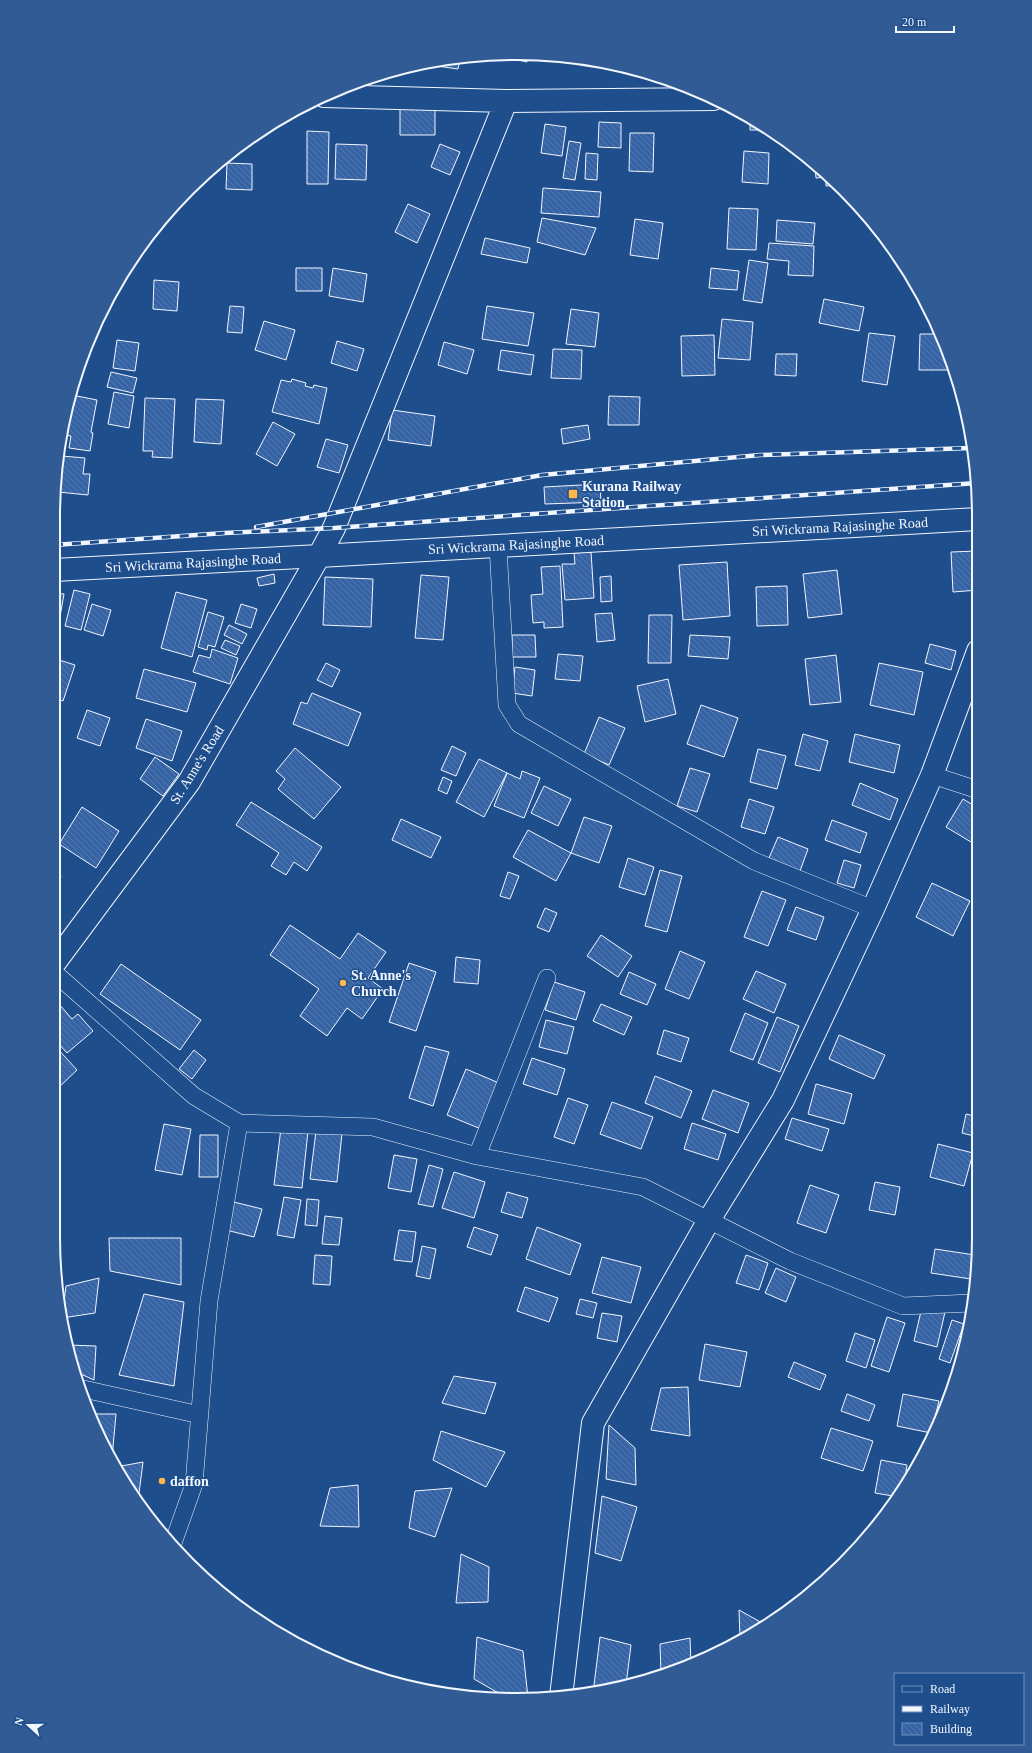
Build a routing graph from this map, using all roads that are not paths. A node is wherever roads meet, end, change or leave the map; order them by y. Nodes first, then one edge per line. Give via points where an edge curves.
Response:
1 (338, 96) edge
2 (700, 99) edge
3 (506, 101) junction
4 (972, 519) edge
5 (498, 547) junction
6 (319, 556) junction
7 (60, 570) edge
8 (972, 667) edge
9 (932, 775) junction
10 (972, 788) edge
11 (873, 908) junction
12 (60, 956) edge
13 (60, 978) edge
14 (547, 978) dead end
15 (238, 1123) junction
16 (477, 1156) junction
17 (709, 1220) junction
18 (967, 1303) edge
19 (86, 1390) edge
20 (200, 1415) junction
21 (174, 1539) edge
22 (562, 1690) edge

1 - 3 street
2 - 3 street
3 - 6 street, St. Anne's Road via 334,528
4 - 5 street, Sri Wickrama Rajasinghe Road
5 - 6 street, Sri Wickrama Rajasinghe Road
5 - 11 street via 507,705 519,724 754,861
6 - 7 street, Sri Wickrama Rajasinghe Road
6 - 12 street, St. Anne's Road via 190,782
8 - 9 street
9 - 10 street
9 - 11 street
11 - 17 street via 784,1100
13 - 15 street via 194,1096
14 - 16 street
15 - 16 street via 373,1127
15 - 20 street via 208,1301
16 - 17 street via 643,1188
17 - 18 street via 790,1261 904,1306
17 - 22 street via 593,1423
19 - 20 street
20 - 21 street via 194,1484

